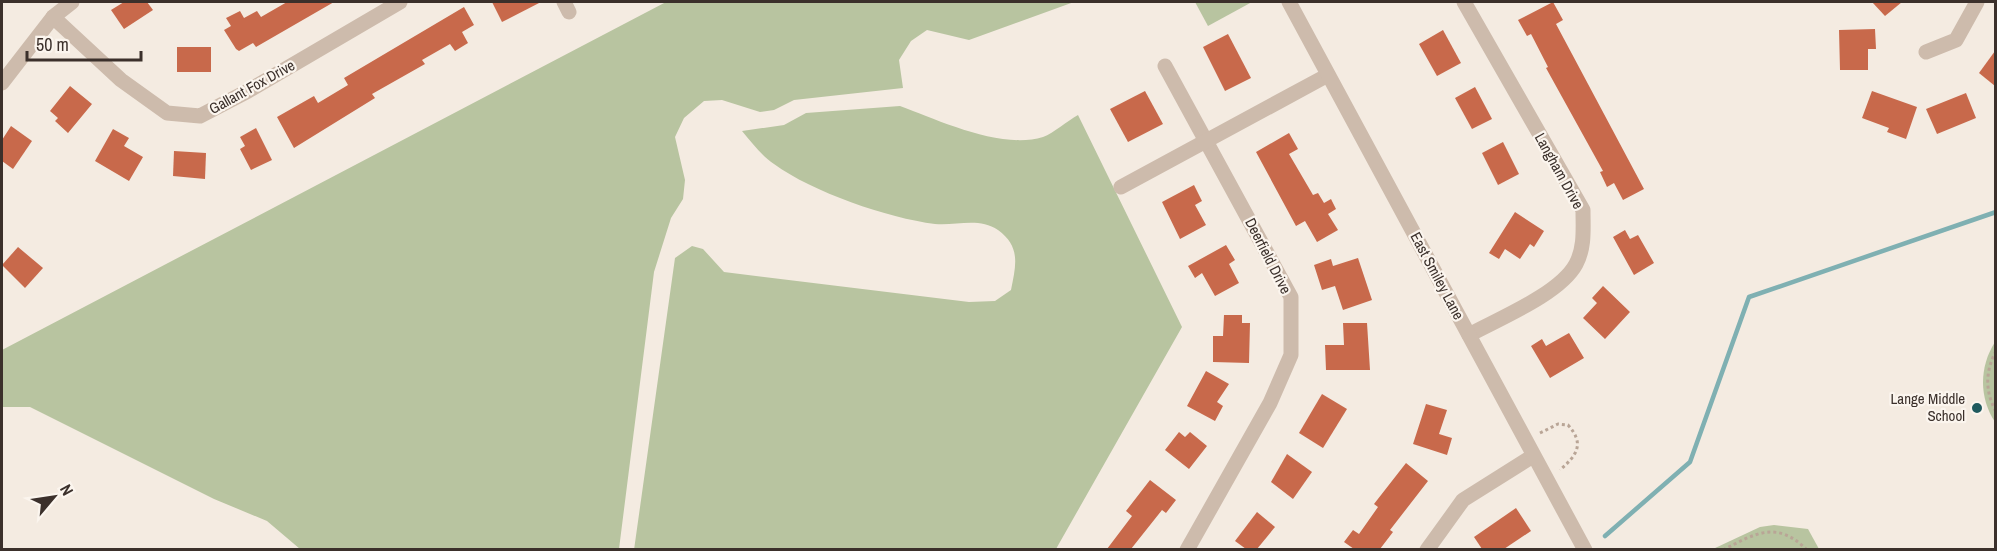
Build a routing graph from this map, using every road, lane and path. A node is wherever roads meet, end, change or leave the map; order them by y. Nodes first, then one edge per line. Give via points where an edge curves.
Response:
1 (72, 2) edge
2 (400, 2) edge
3 (1289, 2) edge
4 (1464, 2) edge
5 (1977, 2) edge
6 (53, 16) junction
7 (1926, 52) dead end
8 (1165, 66) dead end
9 (1328, 75) junction
10 (2, 83) edge
11 (1207, 142) junction
12 (1121, 188) dead end
13 (1468, 334) junction
14 (1995, 351) edge
15 (1995, 412) edge
16 (1540, 433) dead end
17 (1533, 456) junction
18 (1560, 470) dead end
19 (1187, 549) edge
20 (1427, 549) edge
21 (1585, 549) edge
22 (1723, 549) edge
23 (1807, 549) edge

1 - 6 street
2 - 6 street, Gallant Fox Drive via 200,116 167,113 121,80
3 - 9 street, East Smiley Lane
4 - 13 street, Langham Drive via 1583,210 1584,242 1575,266 1545,294
5 - 7 street via 1956,40
6 - 10 street
8 - 11 street, Deerfield Drive
9 - 11 street
9 - 13 street, East Smiley Lane
11 - 12 street
11 - 19 street, Deerfield Drive via 1291,297 1291,355 1270,404
13 - 17 street, East Smiley Lane
14 - 15 path via 1987,386
16 - 18 path via 1558,424 1568,424 1575,432 1579,449
17 - 20 street via 1463,500
17 - 21 street, East Smiley Lane
22 - 23 path via 1768,531 1785,533

